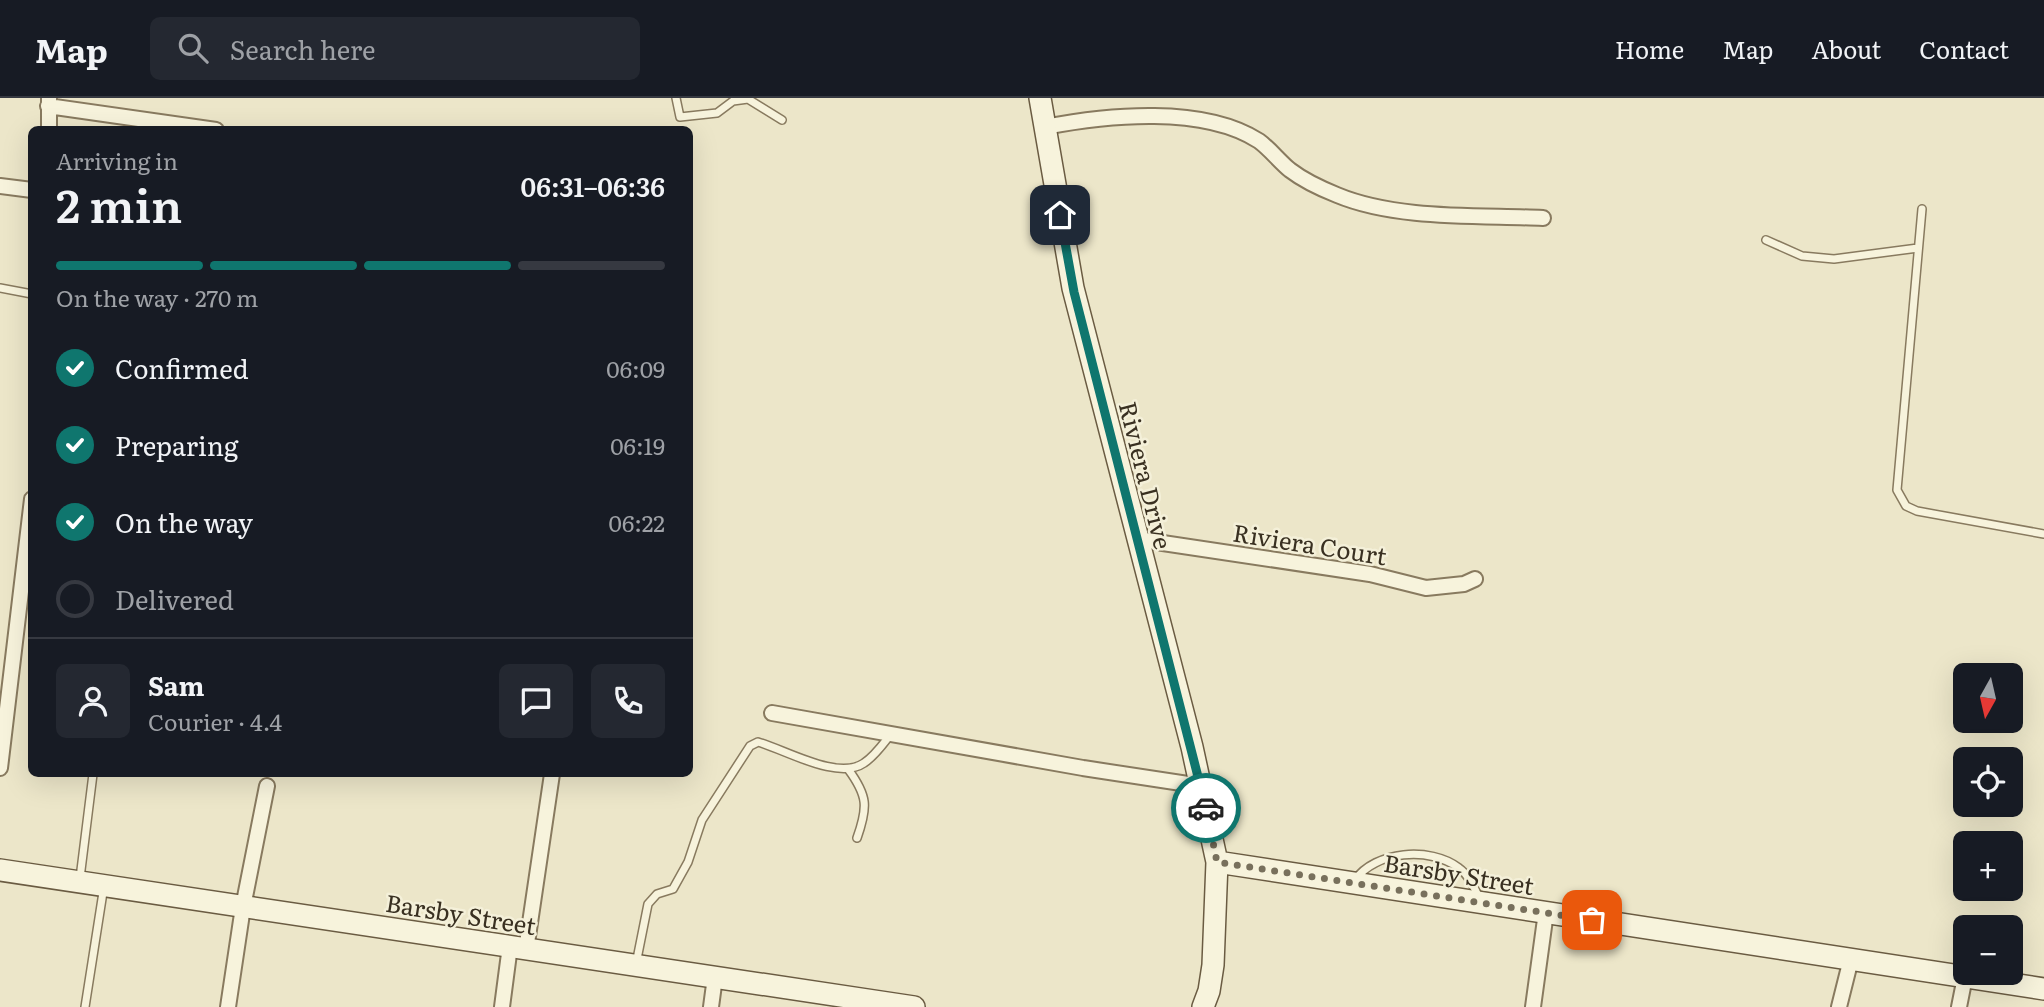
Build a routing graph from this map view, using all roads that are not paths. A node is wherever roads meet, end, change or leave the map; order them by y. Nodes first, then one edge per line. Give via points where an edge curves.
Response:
1 (676, 98) edge
2 (1040, 98) edge
3 (748, 99) edge
4 (49, 102) edge
5 (782, 120) dead end
6 (48, 126) edge
7 (192, 126) edge
8 (1045, 127) junction
9 (0, 186) edge
10 (28, 190) edge
11 (1922, 209) dead end
12 (1543, 218) dead end
13 (1766, 240) dead end
14 (1918, 248) junction
15 (0, 288) edge
16 (28, 293) edge
17 (28, 533) edge
18 (2044, 534) edge
19 (1136, 539) junction
20 (1475, 579) dead end
21 (772, 713) dead end
22 (891, 734) junction
23 (0, 768) edge
24 (848, 769) junction
25 (93, 777) edge
26 (551, 777) edge
27 (267, 786) dead end
28 (1202, 786) junction
29 (857, 838) dead end
30 (1217, 862) junction
31 (0, 870) edge
32 (79, 882) junction
33 (1353, 883) junction
34 (104, 886) junction
35 (1482, 903) junction
36 (243, 907) junction
37 (1546, 912) junction
38 (518, 948) junction
39 (1851, 959) junction
40 (635, 965) junction
41 (1953, 975) edge
42 (715, 977) junction
43 (1963, 985) edge
44 (2018, 985) edge
45 (2044, 989) edge
46 (85, 1007) edge
47 (228, 1007) edge
48 (502, 1007) edge
49 (711, 1007) edge
50 (914, 1007) edge
51 (1203, 1007) edge
52 (1533, 1007) edge
53 (1839, 1007) edge
54 (1959, 1007) edge

1 - 3 lane via 680,117 717,113 733,101
2 - 8 street, Riviera Drive
3 - 5 lane
4 - 6 street
4 - 7 street
8 - 12 street via 1091,118 1201,120 1236,129 1260,142 1293,172 1338,195 1394,211
8 - 19 street, Riviera Drive via 1073,288
9 - 10 street
11 - 14 lane
13 - 14 lane via 1801,256 1834,259
14 - 18 lane via 1897,490 1906,506 1917,511
15 - 16 lane
17 - 23 street
19 - 20 street, Riviera Court via 1370,574 1426,587
19 - 28 street, Riviera Drive
21 - 22 street
22 - 24 lane via 864,763
22 - 28 street
24 - 29 lane via 865,798
24 - 40 lane via 811,763 758,742 750,746 702,820 673,889 657,894 648,904
25 - 32 lane
26 - 38 street
27 - 36 street
28 - 30 street, Riviera Drive
30 - 33 street, Barsby Street
30 - 51 street via 1213,965
31 - 32 street, Barsby Street
32 - 34 street, Barsby Street
33 - 35 street, Barsby Street
33 - 35 lane via 1372,863 1417,854 1457,867
34 - 36 street, Barsby Street
34 - 46 lane
35 - 37 street, Barsby Street
36 - 38 street, Barsby Street
36 - 47 street
37 - 39 street, Barsby Street
37 - 52 street
38 - 40 street, Barsby Street
38 - 48 street
39 - 41 street, Barsby Street
39 - 53 street
40 - 42 street, Barsby Street
42 - 49 street
42 - 50 street, Barsby Street
43 - 54 street
44 - 45 street, Barsby Street

